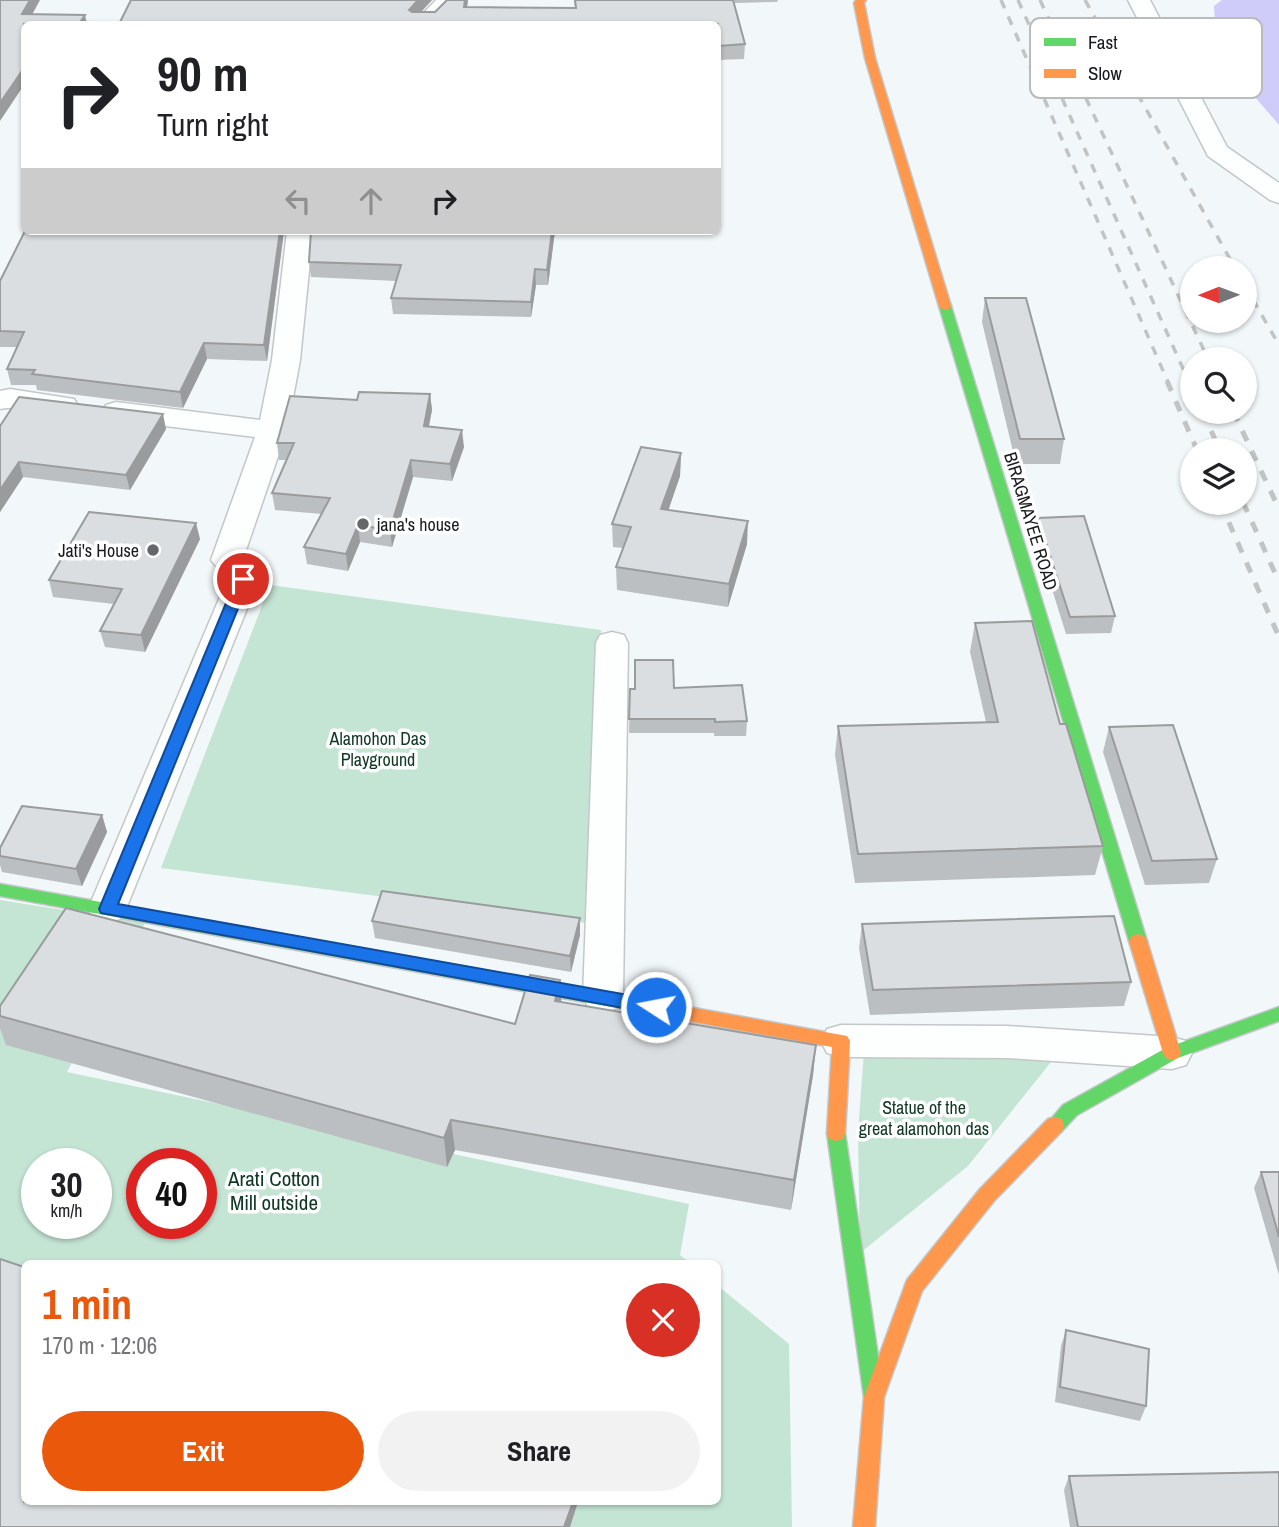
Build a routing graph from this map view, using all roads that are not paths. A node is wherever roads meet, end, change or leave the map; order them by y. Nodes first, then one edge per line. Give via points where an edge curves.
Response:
1 (448, 0) edge
2 (861, 0) edge
3 (1139, 0) edge
4 (1148, 18) edge
5 (427, 21) edge
6 (1190, 98) edge
7 (1279, 195) edge
8 (300, 235) edge
9 (0, 400) edge
10 (272, 429) junction
11 (612, 643) dead end
12 (0, 890) edge
13 (107, 909) junction
14 (603, 997) junction
15 (1279, 1014) edge
16 (841, 1041) junction
17 (1172, 1053) junction
18 (874, 1397) junction
19 (864, 1527) edge

1 - 5 street
2 - 17 main road, BIRAGMAYEE ROAD via 859,14 870,58
3 - 4 street
6 - 7 street via 1217,151
8 - 10 street via 286,360
9 - 10 street
10 - 13 street via 227,560 243,579
11 - 14 street
12 - 13 main road
13 - 14 main road
14 - 16 main road
15 - 17 main road
16 - 17 street via 1008,1042
16 - 18 main road via 836,1132
17 - 18 main road via 1070,1110 987,1195 914,1286
18 - 19 main road

